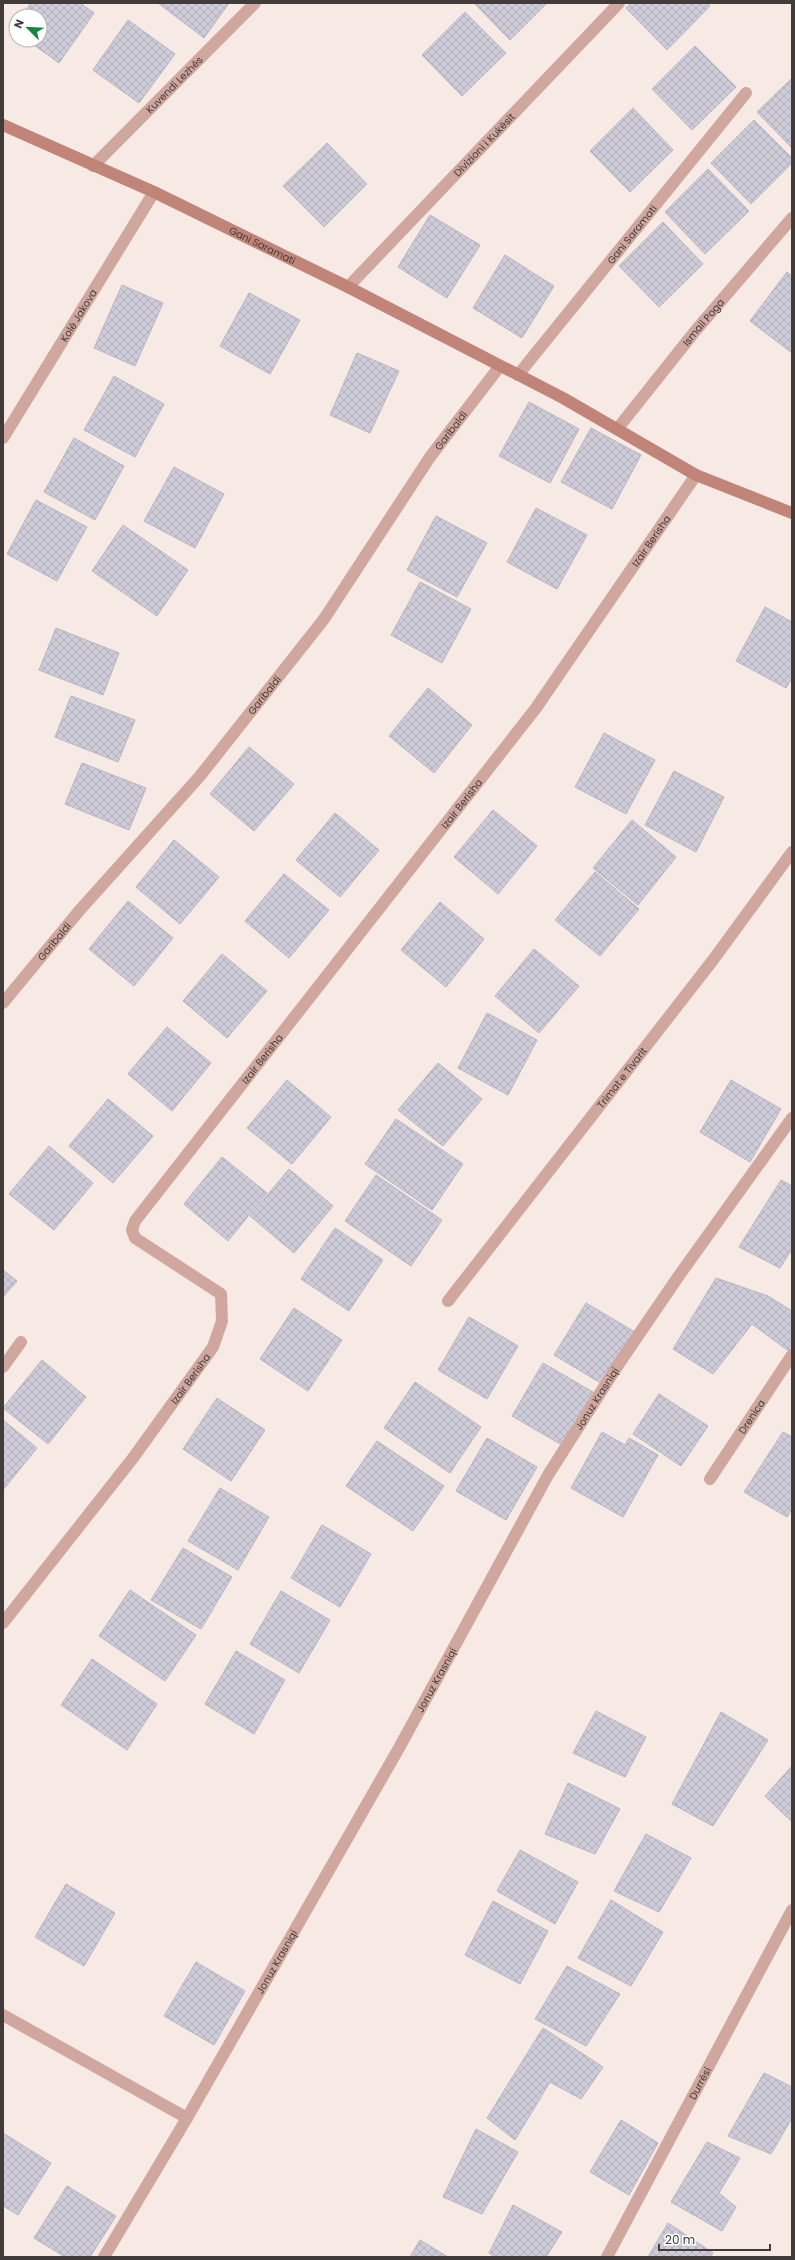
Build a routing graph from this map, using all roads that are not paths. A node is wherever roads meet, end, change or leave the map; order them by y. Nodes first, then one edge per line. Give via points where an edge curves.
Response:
1 (256, 3) edge
2 (619, 3) edge
3 (746, 93) dead end
4 (3, 125) edge
5 (92, 166) junction
6 (154, 192) junction
7 (792, 218) edge
8 (348, 287) junction
9 (500, 366) junction
10 (518, 375) junction
11 (618, 428) junction
12 (3, 438) edge
13 (696, 475) junction
14 (792, 513) edge
15 (792, 852) edge
16 (3, 1004) edge
17 (792, 1118) edge
18 (448, 1301) dead end
19 (21, 1342) dead end
20 (792, 1355) edge
21 (3, 1367) edge
22 (710, 1479) dead end
23 (3, 1623) edge
24 (792, 1910) edge
25 (3, 2015) edge
26 (186, 2118) junction
27 (104, 2257) edge
28 (608, 2257) edge

1 - 5 street, Kuvendi Lezhës
2 - 8 street, Divizioni i Kukësit
3 - 10 street, Gani Saramati
4 - 5 street, Gani Saramati
5 - 6 street, Gani Saramati
6 - 8 street, Gani Saramati
6 - 12 street, Kolë Jakova
7 - 11 street, Ismail Poga via 696,330
8 - 9 street, Gani Saramati
9 - 10 street, Gani Saramati
9 - 16 street, Garibaldi via 430,457 324,619 200,776 79,911
10 - 11 street, Gani Saramati
11 - 13 street, Gani Saramati
13 - 14 street, Gani Saramati
13 - 23 street, Izair Berisha via 536,708 135,1221 132,1230 135,1238 221,1294 222,1321 213,1348 138,1452
15 - 18 street, Trimat e Tivarit via 713,960
17 - 26 street, Jonuz Krasniqi via 652,1314 548,1475 399,1748
19 - 21 street
20 - 22 street, Drenica
24 - 28 street, Durrësi
25 - 26 street
26 - 27 street, Jonuz Krasniqi

